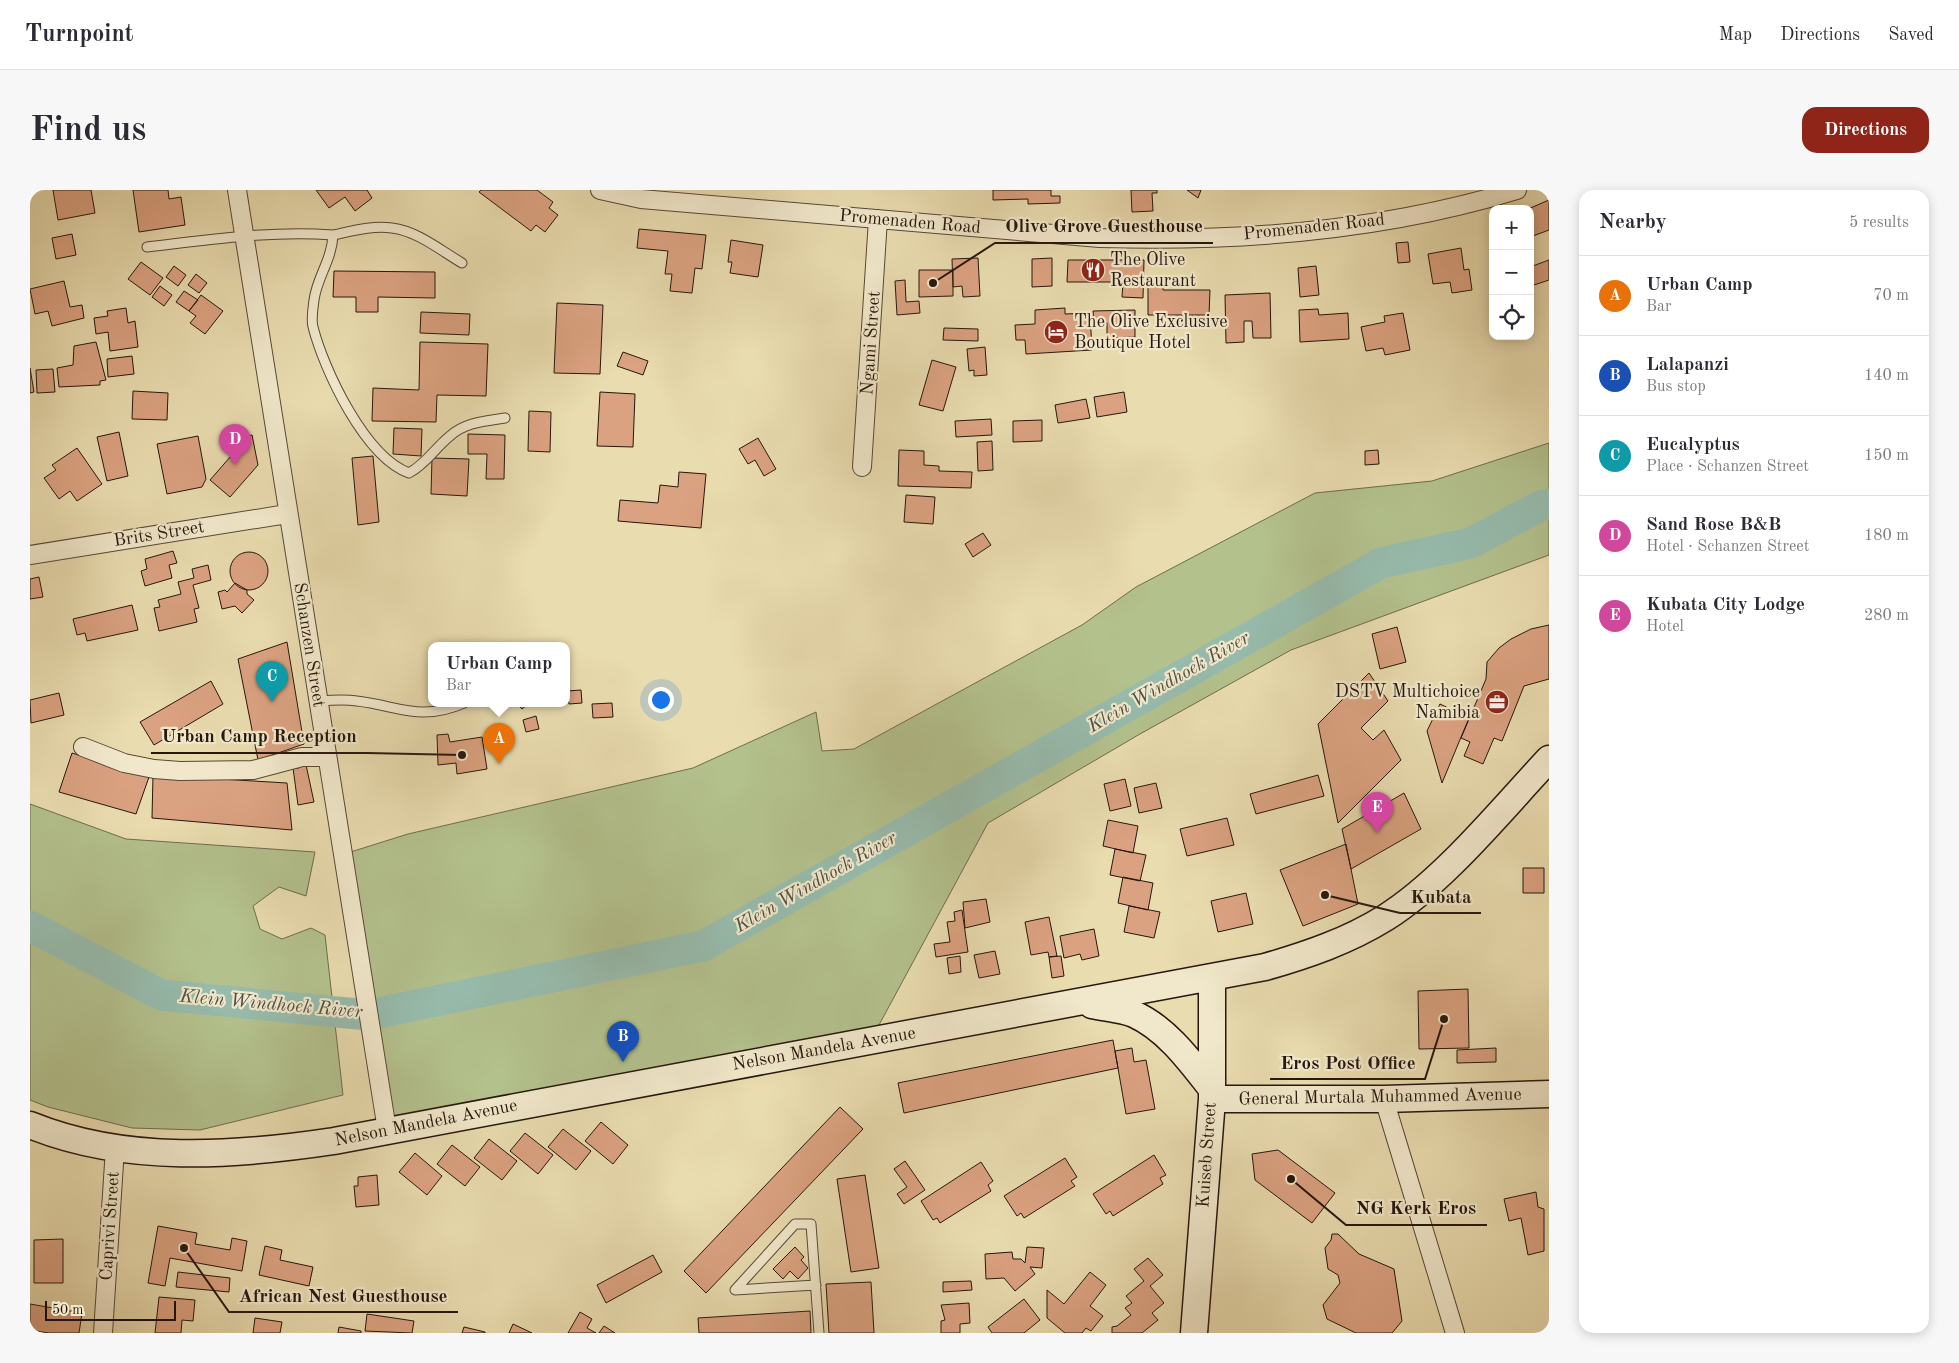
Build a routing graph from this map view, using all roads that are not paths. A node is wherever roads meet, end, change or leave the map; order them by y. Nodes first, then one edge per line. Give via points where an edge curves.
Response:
1 (237, 190) edge
2 (1517, 190) edge
3 (607, 191) edge
4 (878, 219) junction
5 (245, 235) junction
6 (333, 235) junction
7 (147, 247) dead end
8 (462, 263) dead end
9 (505, 418) dead end
10 (862, 466) dead end
11 (287, 514) junction
12 (30, 555) edge
13 (319, 701) junction
14 (450, 707) edge
15 (83, 747) dead end
16 (327, 757) junction
17 (1549, 759) edge
18 (1212, 978) junction
19 (1079, 1002) junction
20 (1212, 1094) junction
21 (1549, 1094) edge
22 (1384, 1099) junction
23 (30, 1125) edge
24 (387, 1130) junction
25 (115, 1148) junction
26 (816, 1285) junction
27 (103, 1333) edge
28 (819, 1333) edge
29 (1194, 1333) edge
30 (1455, 1333) edge

1 - 5 street, Schanzen Street
2 - 4 street, Promenaden Road via 1422,213 1286,233 1100,238
3 - 4 street, Promenaden Road via 641,199
4 - 10 street, Ngami Street
5 - 6 lane
5 - 7 lane
5 - 11 street, Schanzen Street
6 - 8 lane via 368,228 391,228 412,233
6 - 9 lane via 332,251 314,299 313,325 327,365 353,418 379,453 396,468 409,473 422,466 451,434 474,422
11 - 12 street, Brits Street
11 - 13 street, Schanzen Street
13 - 14 lane via 356,700 402,712 422,713
13 - 16 street, Schanzen Street
15 - 16 street via 124,763 180,771 253,770 302,757
16 - 24 street, Schanzen Street
17 - 18 main road, Nelson Mandela Avenue via 1448,865 1421,891 1385,917 1306,955
18 - 19 main road, Nelson Mandela Avenue
18 - 20 main road, Kuiseb Street
19 - 20 main road via 1133,1013 1152,1025 1171,1040
19 - 24 main road, Nelson Mandela Avenue
20 - 22 main road, General Murtala Muhammed Avenue
20 - 29 main road, Kuiseb Street
21 - 22 main road, General Murtala Muhammed Avenue
22 - 30 street
23 - 25 main road, Nelson Mandela Avenue via 49,1133
24 - 25 main road, Nelson Mandela Avenue via 263,1151 208,1155
25 - 27 street, Caprivi Street
26 - 26 lane via 762,1289 735,1290 795,1224 803,1222 811,1224
26 - 28 lane

